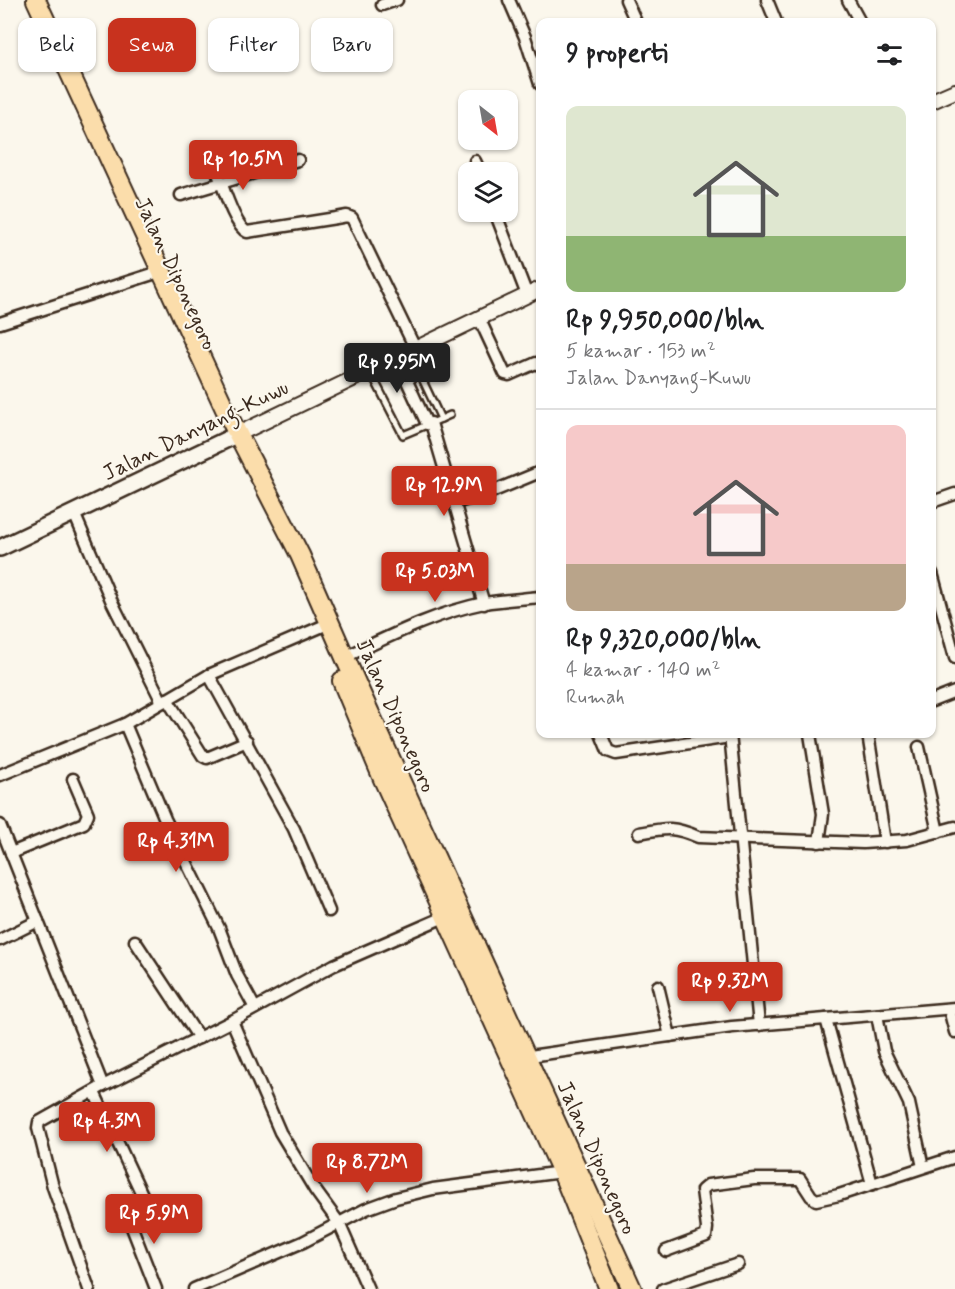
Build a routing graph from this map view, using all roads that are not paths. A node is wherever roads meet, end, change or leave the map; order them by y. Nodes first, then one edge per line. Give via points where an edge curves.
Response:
1 (25, 0) edge
2 (36, 0) edge
3 (397, 0) edge
4 (509, 0) edge
5 (626, 0) edge
6 (767, 0) edge
7 (848, 0) edge
8 (382, 5) dead end
9 (634, 18) edge
10 (774, 18) edge
11 (858, 18) edge
12 (536, 71) edge
13 (955, 91) edge
14 (936, 99) edge
15 (298, 160) dead end
16 (216, 168) dead end
17 (222, 183) junction
18 (181, 195) dead end
19 (500, 222) edge
20 (156, 273) junction
21 (533, 292) edge
22 (479, 318) junction
23 (0, 323) edge
24 (412, 350) junction
25 (536, 363) edge
26 (369, 370) junction
27 (450, 415) dead end
28 (433, 422) junction
29 (233, 437) junction
30 (536, 474) edge
31 (955, 494) edge
32 (936, 501) edge
33 (455, 503) junction
34 (74, 513) junction
35 (0, 548) edge
36 (936, 588) edge
37 (536, 598) edge
38 (484, 604) junction
39 (324, 625) junction
40 (345, 657) junction
41 (955, 658) edge
42 (209, 675) junction
43 (955, 692) edge
44 (936, 699) edge
45 (165, 700) junction
46 (125, 724) junction
47 (603, 738) edge
48 (712, 738) edge
49 (730, 738) edge
50 (811, 738) edge
51 (869, 738) edge
52 (247, 741) junction
53 (918, 747) dead end
54 (0, 776) edge
55 (74, 779) dead end
56 (0, 825) edge
57 (955, 827) edge
58 (938, 832) junction
59 (639, 833) dead end
60 (739, 839) junction
61 (819, 842) junction
62 (885, 842) junction
63 (11, 854) junction
64 (329, 911) dead end
65 (452, 914) junction
66 (38, 921) junction
67 (0, 940) edge
68 (135, 940) dead end
69 (658, 986) dead end
70 (255, 1008) junction
71 (952, 1008) edge
72 (877, 1015) junction
73 (826, 1019) junction
74 (232, 1021) junction
75 (759, 1025) junction
76 (955, 1032) edge
77 (670, 1036) junction
78 (199, 1038) junction
79 (518, 1058) junction
80 (99, 1089) junction
81 (955, 1156) edge
82 (923, 1167) junction
83 (562, 1172) junction
84 (872, 1184) junction
85 (146, 1203) dead end
86 (126, 1212) dead end
87 (339, 1223) junction
88 (666, 1251) dead end
89 (738, 1264) dead end
90 (208, 1287) edge
91 (89, 1289) edge
92 (156, 1289) edge
93 (194, 1289) edge
94 (368, 1289) edge
95 (609, 1289) edge
96 (632, 1289) edge
97 (663, 1289) edge

1 - 20 main road, Jalan Diponegoro
2 - 20 main road, Jalan Diponegoro
3 - 8 street
4 - 12 street
5 - 9 street
6 - 10 street
7 - 11 street
13 - 14 street
15 - 17 street
16 - 17 street
17 - 18 street
17 - 24 street via 242,230 247,232 352,218
19 - 21 street
20 - 23 street
20 - 29 main road, Jalan Diponegoro
21 - 22 street, Jalan Danyang-Kuwu
22 - 24 street, Jalan Danyang-Kuwu
22 - 25 street via 505,374
24 - 26 street, Jalan Danyang-Kuwu
24 - 28 street via 418,370 407,381
26 - 28 lane via 403,435
26 - 29 street, Jalan Danyang-Kuwu
27 - 28 lane
28 - 33 street
29 - 34 main road, Jalan Danyang-Kuwu
29 - 39 main road, Jalan Diponegoro via 300,555
30 - 33 street
31 - 32 street
33 - 38 street
34 - 35 main road, Jalan Danyang-Kuwu
34 - 45 street via 112,602
36 - 41 street
37 - 38 street
38 - 40 street via 411,627
39 - 40 main road, Jalan Diponegoro
39 - 42 street
39 - 65 main road, Jalan Diponegoro via 383,779
40 - 65 main road, Jalan Diponegoro
42 - 45 street
42 - 52 street
43 - 44 street
45 - 46 street
45 - 52 street via 207,758
46 - 54 street
46 - 70 street via 165,819
47 - 48 street via 608,751 616,754
49 - 60 street
50 - 61 street via 822,814
51 - 62 street
52 - 64 street via 294,829
53 - 58 street
55 - 63 street via 88,814 84,823
56 - 63 street
57 - 58 street
58 - 62 street
59 - 60 street via 665,828 681,829 698,837
60 - 61 street
60 - 75 street
61 - 62 street
63 - 66 street
65 - 70 street via 334,965
65 - 79 main road, Jalan Diponegoro
66 - 67 street
66 - 80 street
68 - 78 street
69 - 77 street
70 - 74 street
71 - 72 street
71 - 76 street
72 - 73 street
72 - 82 street via 884,1052 909,1103
73 - 75 street
73 - 84 street
74 - 78 street
74 - 87 street via 280,1132
75 - 77 street
77 - 79 street
78 - 80 street
79 - 83 main road, Jalan Diponegoro
79 - 96 main road, Jalan Diponegoro
80 - 85 street
80 - 91 street via 37,1125 53,1187
81 - 82 street
82 - 84 street
83 - 87 street via 433,1189 396,1198
83 - 95 main road, Jalan Diponegoro
84 - 88 street via 816,1200 800,1179 708,1185 702,1190 706,1236
86 - 92 street
87 - 90 street
87 - 94 street
89 - 97 street
90 - 93 street

